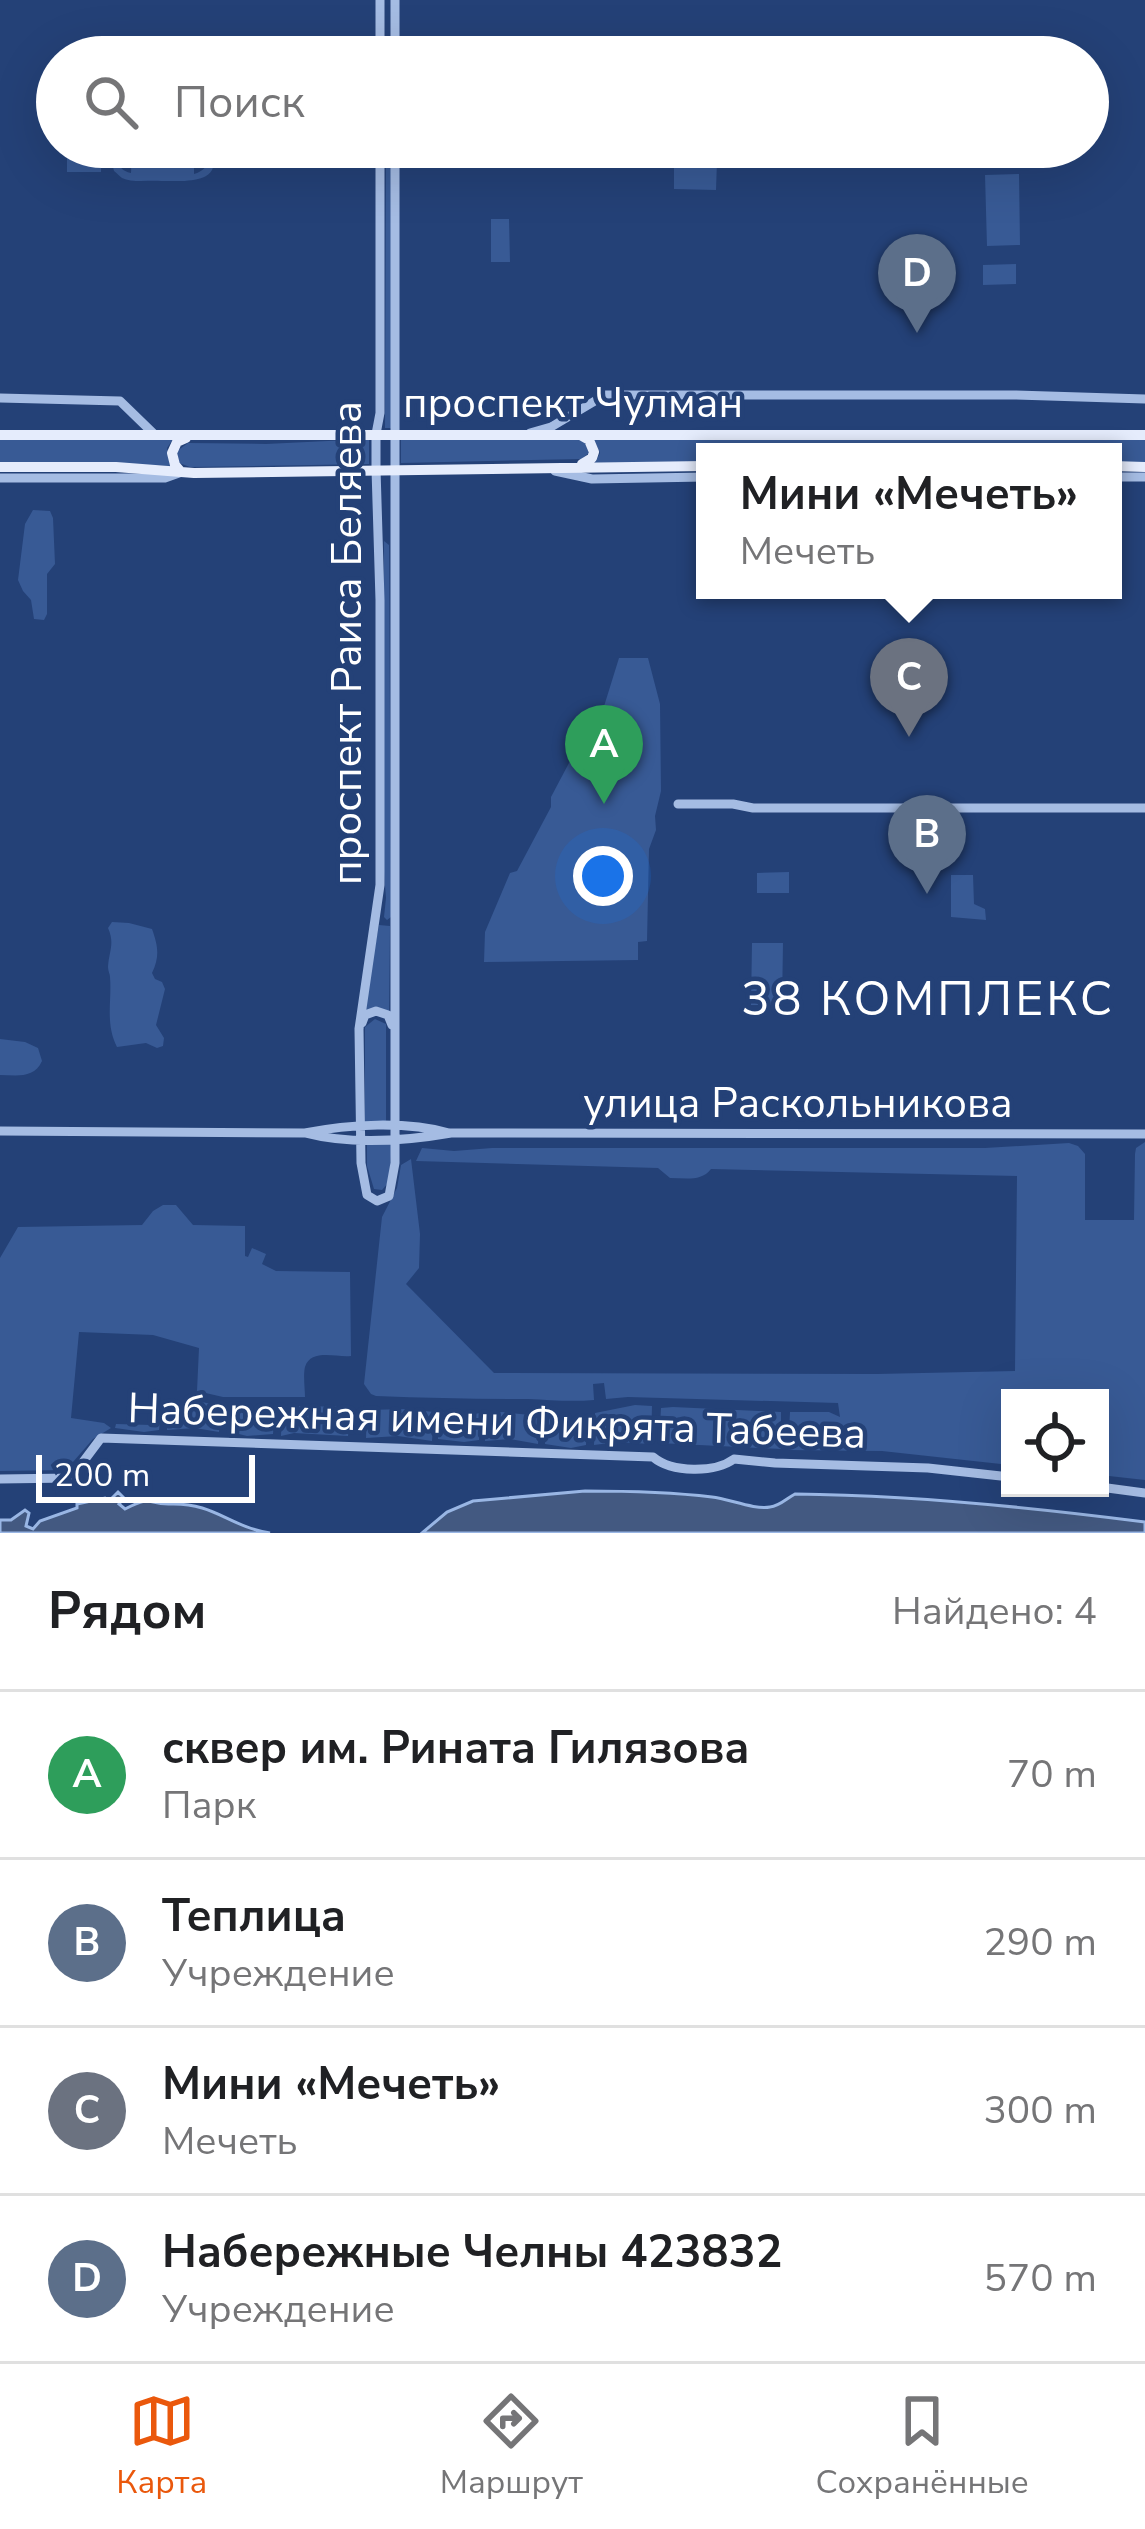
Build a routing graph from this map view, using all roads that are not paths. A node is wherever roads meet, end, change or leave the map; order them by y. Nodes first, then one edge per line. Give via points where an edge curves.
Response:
1 (380, 0) edge
2 (395, 0) edge
3 (380, 36) edge
4 (395, 36) edge
5 (380, 168) edge
6 (395, 168) edge
7 (0, 398) edge
8 (1145, 399) edge
9 (154, 434) junction
10 (376, 434) junction
11 (395, 434) junction
12 (529, 434) junction
13 (0, 435) edge
14 (190, 436) junction
15 (582, 436) junction
16 (1145, 436) edge
17 (0, 466) edge
18 (573, 466) junction
19 (696, 466) edge
20 (538, 467) junction
21 (376, 469) junction
22 (394, 469) junction
23 (181, 472) junction
24 (696, 477) edge
25 (0, 478) edge
26 (376, 544) junction
27 (395, 547) junction
28 (679, 804) dead end
29 (1145, 808) edge
30 (376, 915) junction
31 (394, 919) junction
32 (359, 1029) junction
33 (394, 1030) junction
34 (0, 1131) edge
35 (360, 1132) junction
36 (394, 1133) junction
37 (1145, 1134) edge
38 (1001, 1476) edge
39 (0, 1478) edge
40 (1109, 1488) edge
41 (1145, 1492) edge

1 - 3 street
2 - 4 street
5 - 10 street, проспект Раиса Беляева
6 - 11 street, проспект Раиса Беляева
7 - 9 street via 120,401
8 - 12 street via 605,395
9 - 13 main road, проспект Чулман
9 - 14 main road, проспект Чулман
10 - 11 main road, проспект Чулман
10 - 14 main road, проспект Чулман
10 - 21 street, проспект Раиса Беляева
11 - 12 main road, проспект Чулман
11 - 22 street, проспект Раиса Беляева
12 - 15 main road, проспект Чулман
14 - 23 main road via 172,453
15 - 16 main road, проспект Чулман
15 - 18 main road via 594,452
17 - 23 main road, проспект Чулман
18 - 19 main road, проспект Чулман
18 - 20 main road, проспект Чулман
20 - 22 main road, проспект Чулман
20 - 24 street via 592,479
21 - 22 main road, проспект Чулман
21 - 23 main road, проспект Чулман
21 - 26 street, проспект Раиса Беляева
22 - 27 street, проспект Раиса Беляева
23 - 25 street
26 - 27 street via 384,538
26 - 30 street, проспект Раиса Беляева
27 - 31 street, проспект Раиса Беляева
28 - 29 street
30 - 31 street via 384,923
30 - 32 street, проспект Раиса Беляева
31 - 33 street, проспект Раиса Беляева
32 - 33 street via 376,1011
32 - 35 street, проспект Раиса Беляева
33 - 36 street, проспект Раиса Беляева
34 - 35 street, улица Раскольникова
35 - 36 street, улица Раскольникова
35 - 36 street, проспект Раиса Беляева via 367,1195 377,1202 390,1193
36 - 37 street, улица Раскольникова
38 - 39 street, Набережная имени Фикрята Табеева via 101,1438 71,1478
40 - 41 street

